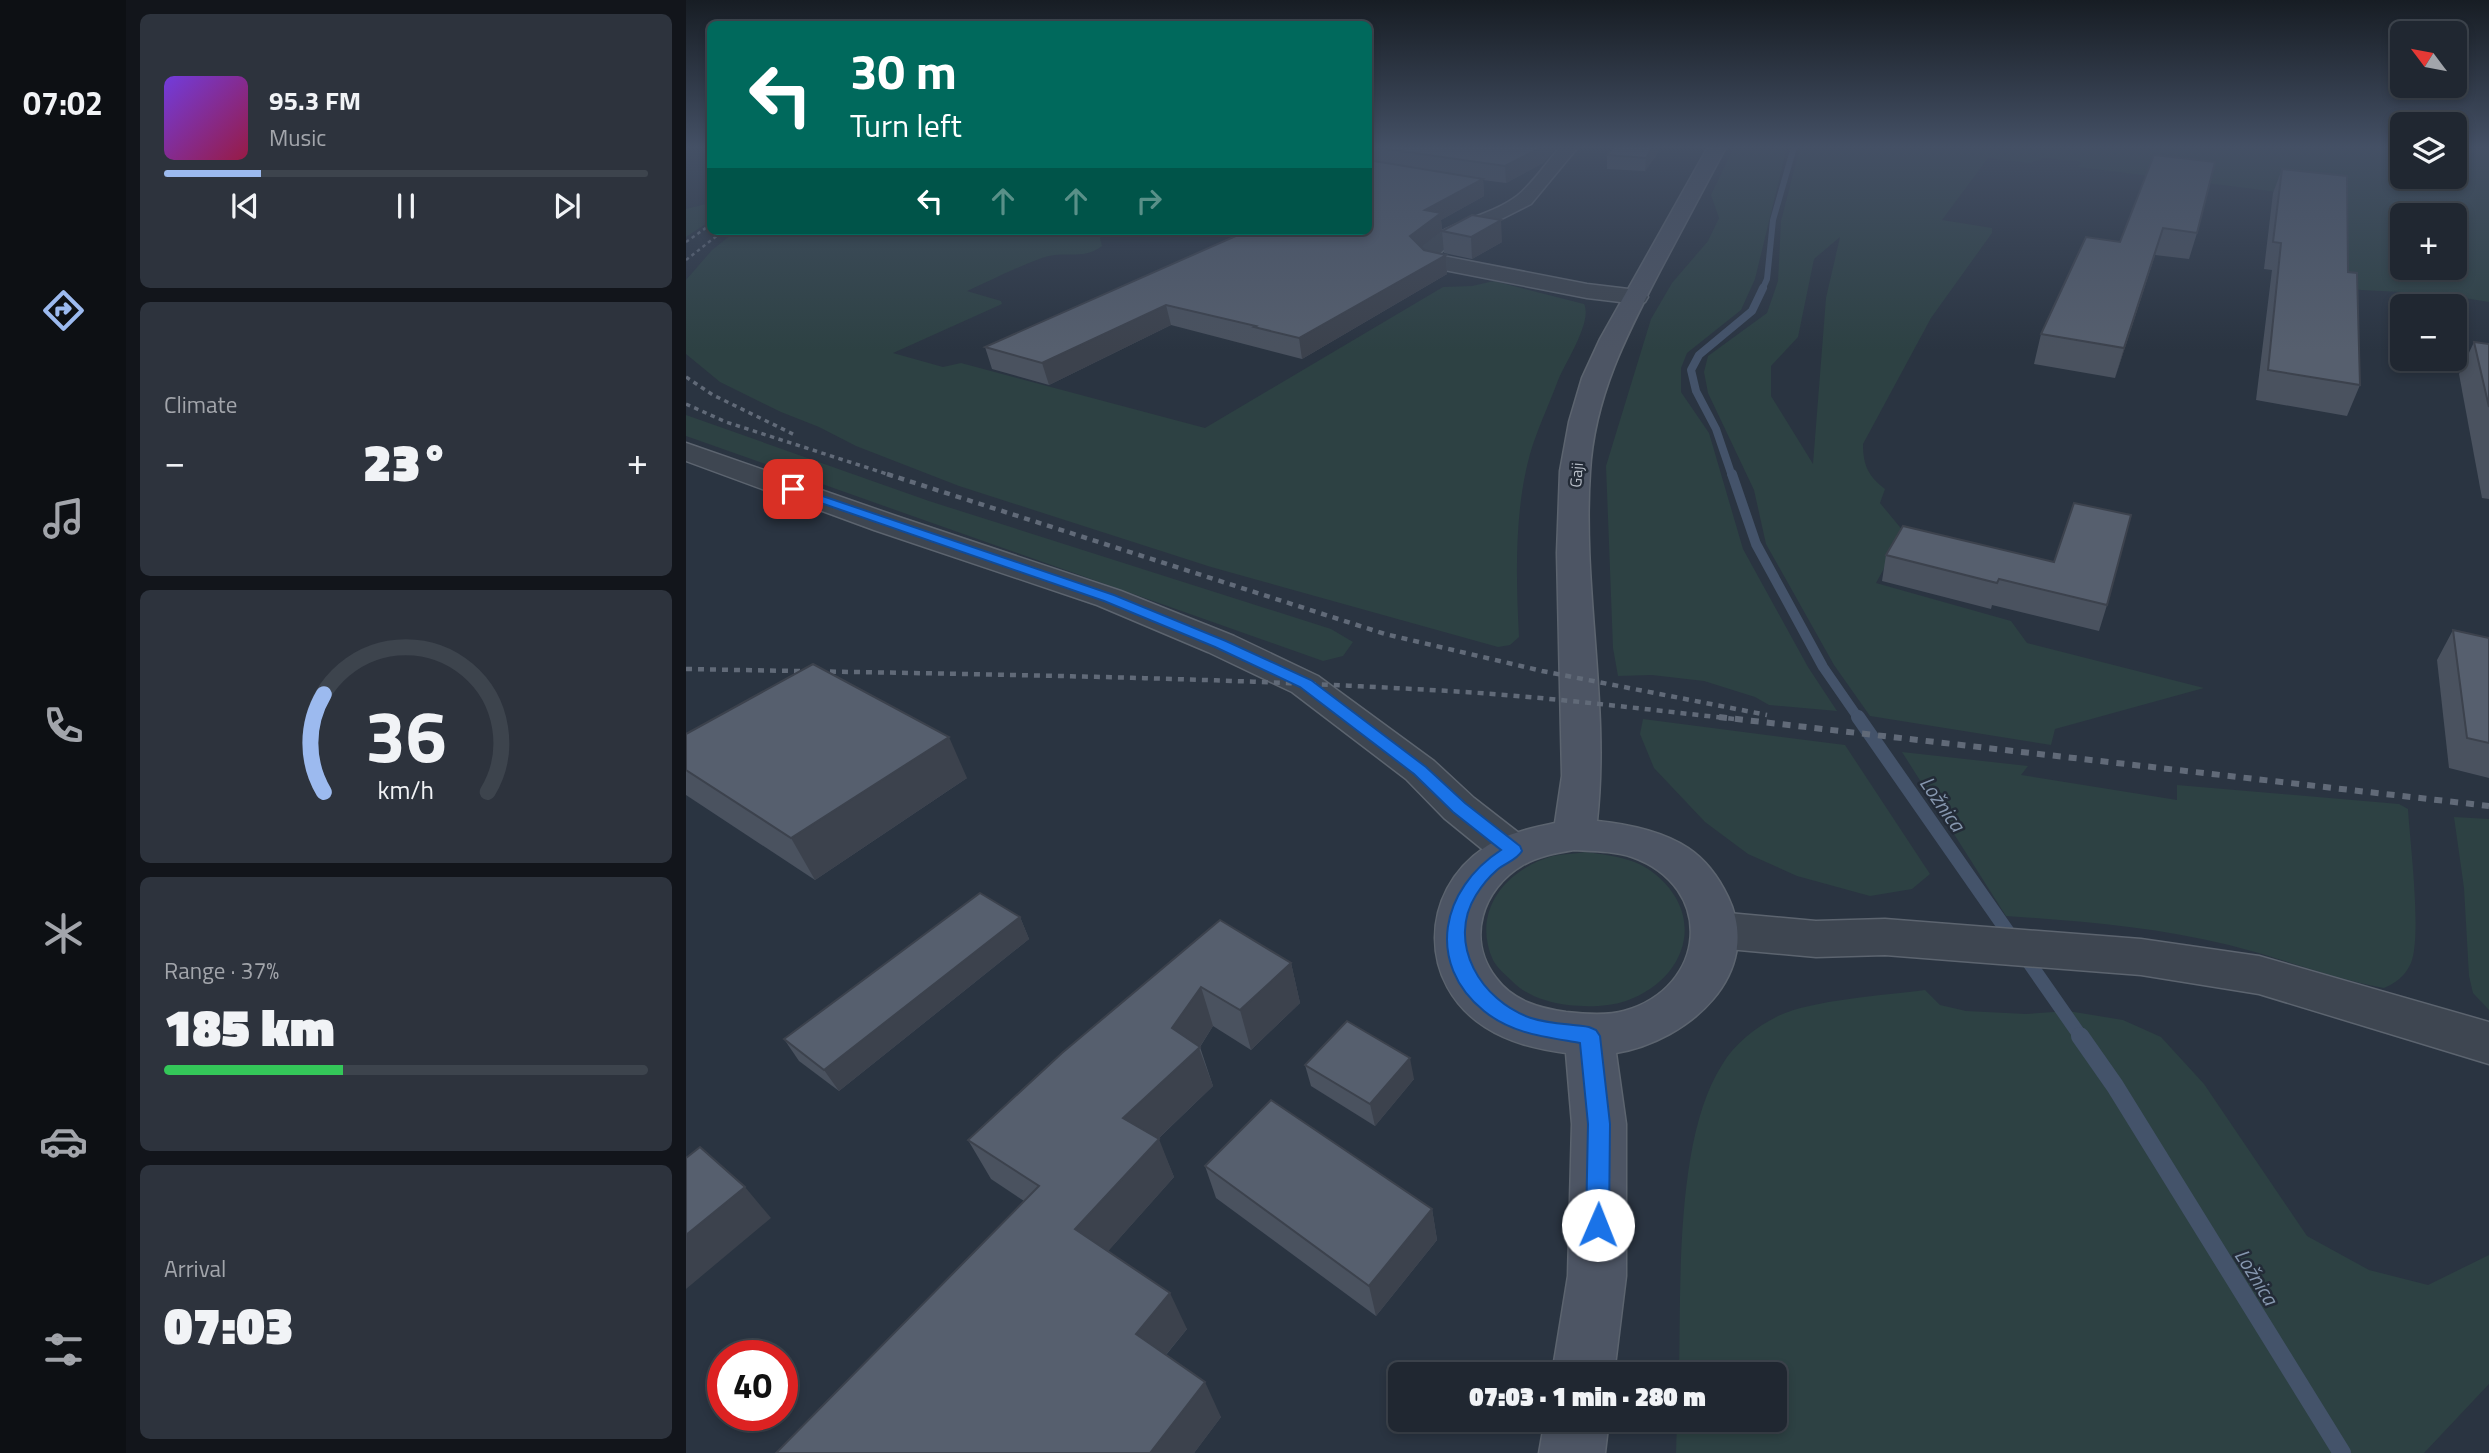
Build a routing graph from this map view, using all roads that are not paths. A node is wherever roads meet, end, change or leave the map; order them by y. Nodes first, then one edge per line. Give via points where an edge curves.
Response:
1 (1495, 215) edge
2 (1681, 215) edge
3 (1637, 297) junction
4 (686, 451) edge
5 (1574, 835) junction
6 (1513, 851) junction
7 (1717, 930) junction
8 (1589, 1036) junction
9 (2489, 1044) edge
10 (1585, 1362) edge
11 (1575, 1432) edge
12 (1572, 1453) edge

1 - 3 street via 1425,255 1434,262
2 - 3 street, Gaji
3 - 5 street, Gaji via 1595,378 1575,471 1573,553 1582,776
4 - 6 street via 1109,598 1305,684 1410,763
5 - 6 street
5 - 7 street via 1612,836 1651,847 1684,868 1711,904
6 - 8 street via 1490,866 1468,891 1456,920 1456,949 1468,979 1491,1006 1527,1026
7 - 8 street via 1709,970 1682,1004 1641,1027
7 - 9 street via 1816,939 1885,937 2141,957 2259,975
8 - 10 street via 1599,1124 1597,1276
11 - 12 street

